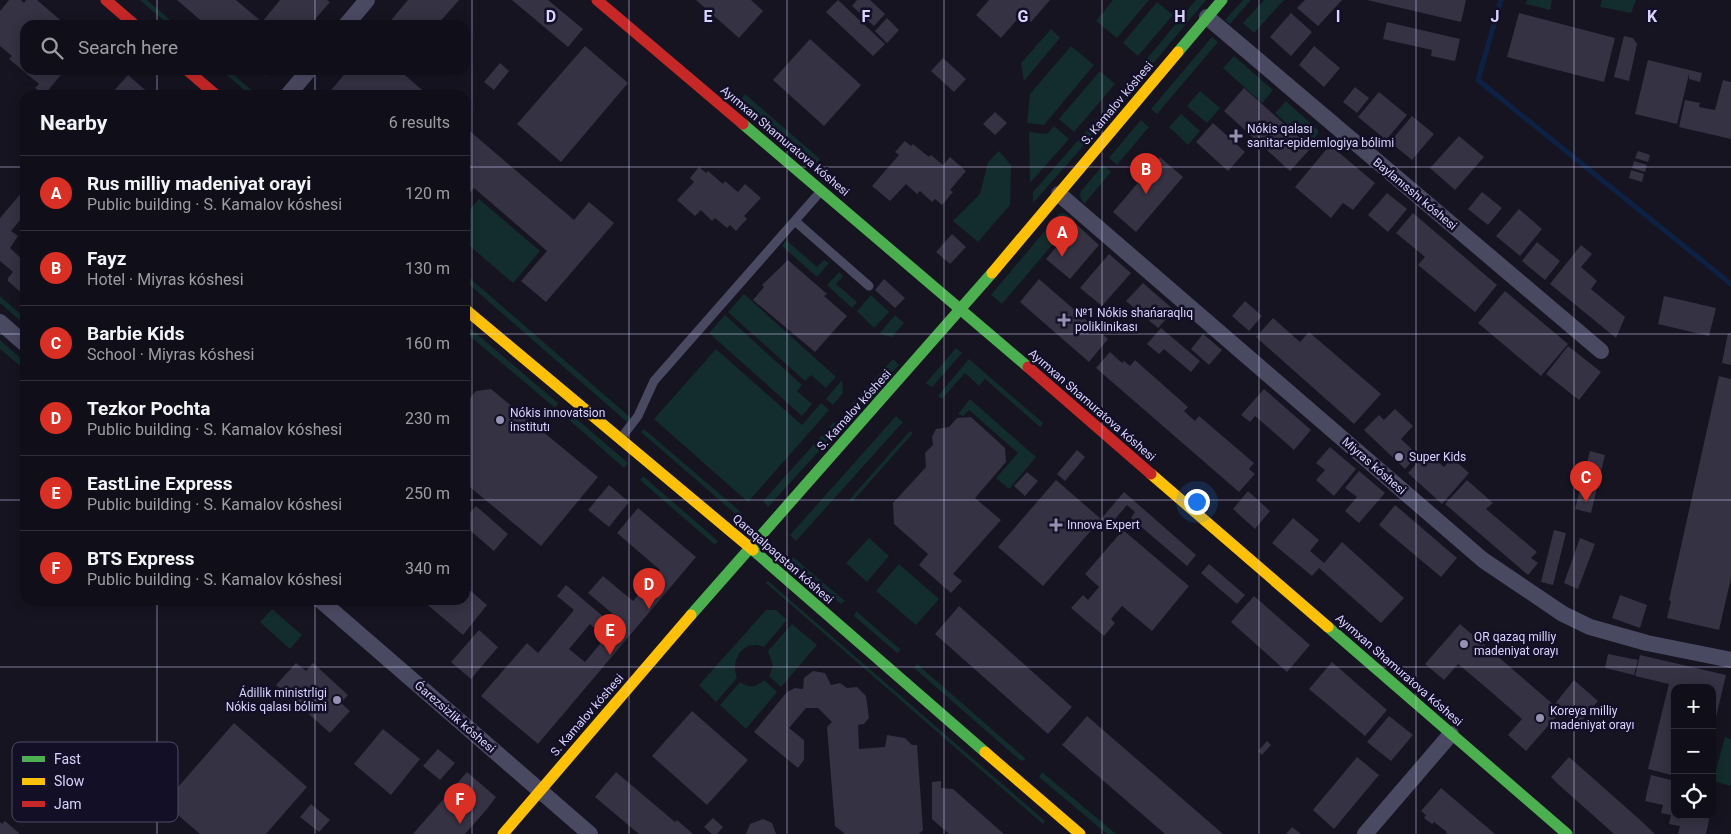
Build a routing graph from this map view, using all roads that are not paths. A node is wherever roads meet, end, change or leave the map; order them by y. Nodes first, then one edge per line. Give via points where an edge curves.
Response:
1 (106, 0) edge
2 (367, 0) edge
3 (597, 0) edge
4 (1222, 0) edge
5 (1207, 17) junction
6 (129, 20) edge
7 (350, 20) edge
8 (193, 75) edge
9 (305, 75) edge
10 (210, 90) edge
11 (292, 90) edge
12 (822, 191) junction
13 (1059, 194) junction
14 (794, 221) junction
15 (869, 286) dead end
16 (961, 310) junction
17 (470, 313) edge
18 (0, 322) edge
19 (20, 340) edge
20 (1601, 351) dead end
21 (620, 438) junction
22 (750, 547) junction
23 (326, 605) edge
24 (1731, 660) edge
25 (1451, 734) junction
26 (540, 791) junction
27 (503, 834) edge
28 (590, 834) edge
29 (1080, 834) edge
30 (1365, 834) edge
31 (1567, 834) edge

1 - 6 street
2 - 7 street
3 - 12 street, Ayımxan Shamuratova kóshesi
4 - 5 street, S. Kamalov kóshesi
5 - 13 street, S. Kamalov kóshesi
5 - 20 street, Baylanısshı kóshesi
8 - 10 street
9 - 11 street
12 - 14 lane
12 - 16 street, Ayımxan Shamuratova kóshesi
13 - 16 street, S. Kamalov kóshesi
13 - 24 street, Miyras kóshesi via 1476,554 1510,579 1563,614 1590,627 1647,643
14 - 15 lane
14 - 21 lane via 654,381 638,416
16 - 22 street, S. Kamalov kóshesi
16 - 25 street, Ayımxan Shamuratova kóshesi
17 - 21 street, Qaraqalpaqstan kóshesi
18 - 19 street
21 - 22 street, Qaraqalpaqstan kóshesi
22 - 26 street, S. Kamalov kóshesi
22 - 29 street, Qaraqalpaqstan kóshesi
23 - 26 street, Ǵarezsizlik kóshesi
25 - 30 street
25 - 31 street, Ayımxan Shamuratova kóshesi
26 - 27 street, S. Kamalov kóshesi
26 - 28 street, Ǵarezsizlik kóshesi

